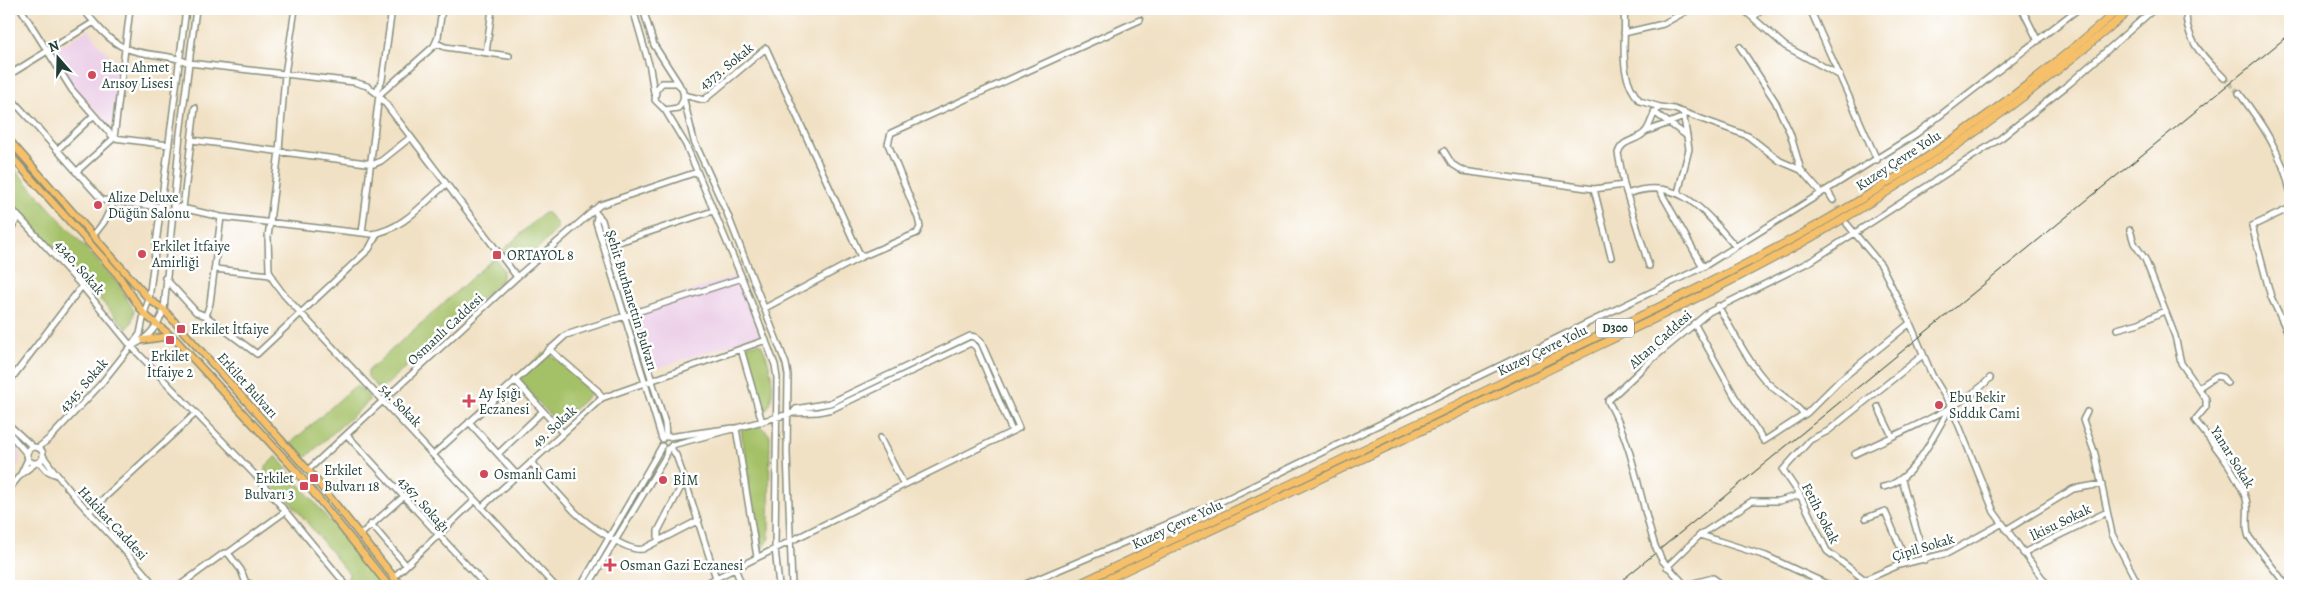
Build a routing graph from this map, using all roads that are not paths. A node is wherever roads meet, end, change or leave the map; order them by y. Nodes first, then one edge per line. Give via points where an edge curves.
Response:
1 (22, 9) edge
2 (83, 9) edge
3 (130, 9) edge
4 (186, 9) edge
5 (196, 9) edge
6 (295, 9) edge
7 (392, 9) edge
8 (442, 9) edge
9 (492, 9) edge
10 (633, 9) edge
11 (643, 9) edge
12 (1624, 9) edge
13 (1690, 9) edge
14 (1743, 9) edge
15 (1762, 9) edge
16 (1810, 9) edge
17 (2022, 9) edge
18 (2078, 9) edge
19 (2119, 9) edge
20 (2131, 9) edge
21 (2154, 9) edge
22 (2186, 9) edge
23 (1753, 18) junction
24 (1140, 20) dead end
25 (94, 22) junction
26 (1624, 32) junction
27 (2038, 41) junction
28 (436, 43) junction
29 (1740, 47) dead end
30 (125, 48) junction
31 (47, 51) junction
32 (486, 53) junction
33 (509, 56) dead end
34 (180, 58) junction
35 (189, 63) junction
36 (285, 74) junction
37 (9, 75) edge
38 (1840, 76) junction
39 (2224, 78) tunnel mouth
40 (680, 86) junction
41 (2239, 93) tunnel mouth
42 (378, 94) junction
43 (655, 95) junction
44 (9, 96) edge
45 (684, 98) junction
46 (1660, 107) junction
47 (195, 108) dead end
48 (665, 110) junction
49 (1654, 112) junction
50 (1684, 114) junction
51 (94, 115) junction
52 (1669, 123) junction
53 (1645, 132) junction
54 (1687, 136) junction
55 (411, 137) junction
56 (114, 138) junction
57 (9, 140) edge
58 (192, 140) junction
59 (168, 145) junction
60 (57, 150) junction
61 (279, 151) junction
62 (1444, 151) dead end
63 (9, 154) edge
64 (1877, 160) junction
65 (370, 163) junction
66 (1801, 170) junction
67 (76, 172) junction
68 (697, 172) junction
69 (446, 184) junction
70 (1624, 184) junction
71 (1594, 189) junction
72 (1659, 189) junction
73 (1827, 190) junction
74 (2290, 191) edge
75 (1678, 193) junction
76 (1821, 193) junction
77 (1627, 194) junction
78 (1833, 200) tunnel mouth
79 (114, 201) junction
80 (9, 206) edge
81 (173, 206) junction
82 (161, 207) junction
83 (183, 208) junction
84 (2290, 208) edge
85 (593, 210) junction
86 (713, 211) junction
87 (20, 217) junction
88 (221, 217) junction
89 (597, 217) junction
90 (270, 222) junction
91 (1848, 224) tunnel mouth
92 (9, 230) edge
93 (2130, 230) dead end
94 (362, 233) junction
95 (1855, 233) junction
96 (377, 234) junction
97 (94, 236) junction
98 (610, 245) junction
99 (1735, 246) junction
100 (861, 257) junction
101 (1611, 257) dead end
102 (1649, 266) dead end
103 (1703, 266) junction
104 (215, 269) junction
105 (270, 275) junction
106 (518, 277) junction
107 (165, 278) junction
108 (742, 278) junction
109 (82, 286) junction
110 (150, 299) junction
111 (1718, 306) junction
112 (765, 308) junction
113 (164, 310) junction
114 (2164, 311) junction
115 (144, 314) junction
116 (301, 314) junction
117 (632, 314) junction
118 (206, 316) junction
119 (626, 316) junction
120 (1694, 323) junction
121 (1910, 323) junction
122 (158, 325) junction
123 (2117, 329) dead end
124 (171, 336) junction
125 (975, 337) junction
126 (2290, 337) edge
127 (144, 340) junction
128 (766, 340) junction
129 (973, 344) junction
130 (131, 346) junction
131 (548, 349) junction
132 (741, 349) junction
133 (1923, 355) junction
134 (1990, 378) dead end
135 (652, 379) junction
136 (515, 380) junction
137 (645, 381) junction
138 (9, 382) edge
139 (2226, 383) dead end
140 (2198, 388) junction
141 (602, 398) junction
142 (383, 402) junction
143 (1951, 406) junction
144 (1878, 408) dead end
145 (543, 411) junction
146 (2087, 412) dead end
147 (196, 413) junction
148 (790, 414) junction
149 (1804, 416) junction
150 (776, 418) junction
151 (469, 422) junction
152 (762, 422) junction
153 (9, 425) edge
154 (736, 428) junction
155 (1012, 431) junction
156 (562, 432) junction
157 (9, 433) edge
158 (347, 435) junction
159 (1892, 436) junction
160 (51, 438) junction
161 (665, 438) junction
162 (880, 438) dead end
163 (668, 447) junction
164 (36, 448) junction
165 (434, 454) junction
166 (498, 454) junction
167 (1855, 454) dead end
168 (43, 455) junction
169 (27, 457) junction
170 (530, 462) junction
171 (37, 463) junction
172 (308, 470) junction
173 (22, 474) junction
174 (54, 474) junction
175 (517, 475) junction
176 (1902, 480) junction
177 (686, 483) junction
178 (2102, 484) junction
179 (904, 485) junction
180 (1883, 487) dead end
181 (9, 489) edge
182 (1800, 495) junction
183 (403, 497) junction
184 (475, 500) junction
185 (482, 507) junction
186 (286, 511) junction
187 (89, 512) junction
188 (2107, 512) junction
189 (1866, 518) dead end
190 (699, 520) junction
191 (371, 524) junction
192 (2001, 524) junction
193 (2006, 530) junction
194 (360, 534) junction
195 (1700, 535) junction
196 (438, 536) junction
197 (610, 537) junction
198 (616, 540) junction
199 (658, 541) junction
200 (789, 542) junction
201 (775, 548) junction
202 (228, 553) junction
203 (2023, 553) junction
204 (756, 557) junction
205 (1925, 560) junction
206 (1907, 563) junction
207 (406, 565) junction
208 (1668, 567) junction
209 (735, 568) junction
210 (394, 577) junction
211 (716, 578) junction
212 (1865, 580) junction
213 (247, 583) junction
214 (155, 586) edge
215 (179, 586) edge
216 (240, 586) edge
217 (255, 586) edge
218 (347, 586) edge
219 (389, 586) edge
220 (401, 586) edge
221 (486, 586) edge
222 (555, 586) edge
223 (581, 586) edge
224 (588, 586) edge
225 (700, 586) edge
226 (742, 586) edge
227 (779, 586) edge
228 (792, 586) edge
229 (1022, 586) edge
230 (1074, 586) edge
231 (1093, 586) edge
232 (1686, 586) edge
233 (1724, 586) edge
234 (1831, 586) edge
235 (1852, 586) edge
236 (2048, 586) edge
237 (2139, 586) edge
238 (2287, 586) edge

1 - 31 street
2 - 25 street
3 - 30 street
4 - 34 street, 4345. Sokak
5 - 35 street
6 - 36 street
7 - 42 street
8 - 28 street
9 - 32 street
10 - 43 street
11 - 40 street via 654,45
12 - 26 street
13 - 26 street via 1664,24
14 - 23 street
15 - 23 street
16 - 38 street
17 - 27 street
18 - 27 street
19 - 230 highway, Kuzey Çevre Yolu / D300 via 1965,131 1817,225 1672,300 1385,440
20 - 231 highway, Kuzey Çevre Yolu / D300 via 2018,102 1962,143 1820,233 1746,273 1396,444
21 - 95 street, Altan Caddesi via 2070,84 2014,128
22 - 39 street via 2186,25 2191,39
23 - 38 street via 1791,50
24 - 100 street via 891,133 888,144 918,218 919,229 916,235
25 - 30 street
25 - 31 street
26 - 46 street via 1624,62 1631,87 1643,103
27 - 64 street via 1939,118
28 - 32 street
28 - 42 street via 430,52
29 - 66 street via 1775,101 1790,133
30 - 34 street
30 - 56 street
31 - 37 street
31 - 51 street via 72,90
32 - 33 street
34 - 35 street
34 - 59 street, 4345. Sokak
35 - 36 street
35 - 81 street
36 - 42 street via 354,82
36 - 61 street
38 - 64 street
40 - 43 street via 672,82 662,83
40 - 45 street
41 - 74 street via 2279,156
42 - 55 street
42 - 65 street
43 - 48 street via 657,104
44 - 60 street
45 - 48 street via 674,110
45 - 100 street, 4373. Sokak via 704,100 766,48
45 - 112 street via 694,141
46 - 49 street
46 - 50 street via 1666,106
47 - 58 street
48 - 68 street via 686,145
49 - 52 street
49 - 53 street
50 - 52 street
50 - 54 street
50 - 66 street via 1741,132 1780,161
51 - 56 street
51 - 60 street
52 - 53 street
52 - 54 street
53 - 70 street via 1618,150
54 - 75 street via 1688,153
55 - 65 street via 381,162
55 - 69 street
56 - 59 street
56 - 67 street
57 - 97 main road, Erkilet Bulvarı
58 - 61 street
58 - 83 street
59 - 82 street, 4345. Sokak
60 - 67 street
61 - 65 street
61 - 90 street
62 - 71 street via 1452,164 1463,171
63 - 115 main road, Erkilet Bulvarı via 118,275
64 - 73 street
65 - 94 street
66 - 76 street
67 - 79 street via 102,200
68 - 85 street, Osmanlı Caddesi via 605,202
68 - 86 street
69 - 96 street via 399,224
69 - 106 street
70 - 71 street
70 - 77 street
71 - 101 street
72 - 75 street
72 - 77 street
72 - 103 street
73 - 76 street
73 - 78 street
75 - 99 street via 1703,209
76 - 99 street
77 - 102 street
79 - 82 street
79 - 97 street
80 - 87 street, 4340. Sokak
81 - 83 street
81 - 107 street
82 - 110 street, 4345. Sokak
83 - 88 street
84 - 126 street via 2252,226 2271,297
85 - 89 street
85 - 106 street, Osmanlı Caddesi
86 - 98 street
86 - 108 street
87 - 92 street
87 - 109 street, 4340. Sokak
88 - 90 street
88 - 104 street
89 - 98 street, Şehit Burhanettin Bulvarı via 602,220
89 - 119 street, Şehit Burhanettin Bulvarı
90 - 94 street
90 - 105 street
91 - 95 street
93 - 114 street, Yanar Sokak via 2134,243 2146,259
94 - 96 street
95 - 111 street, Altan Caddesi via 1794,270
95 - 121 street via 1881,265
96 - 116 street via 369,249
97 - 110 main road, Erkilet Bulvarı
98 - 117 street, Şehit Burhanettin Bulvarı
99 - 103 street
100 - 112 street
103 - 229 street via 1222,501
104 - 105 street
104 - 118 street
105 - 116 street, 54. Sokak
106 - 142 street, Osmanlı Caddesi
107 - 113 street
107 - 118 street via 196,312
108 - 117 street
108 - 128 street
109 - 130 street, 4340. Sokak
109 - 138 street
110 - 113 main road, Erkilet Bulvarı
110 - 115 street, 4345. Sokak
111 - 120 street, Altan Caddesi
111 - 149 street via 1765,381
112 - 148 street via 786,364
113 - 122 street
113 - 172 main road, Erkilet Bulvarı
114 - 123 street
114 - 140 street, Yanar Sokak via 2175,336 2181,363
115 - 122 main road, Erkilet Bulvarı
115 - 130 street, 4345. Sokak via 140,334
116 - 118 street via 257,354
116 - 142 street, 54. Sokak
117 - 119 street
117 - 135 street, Şehit Burhanettin Bulvarı
119 - 131 street via 572,332
119 - 137 street, Şehit Burhanettin Bulvarı
120 - 149 street via 1764,441
120 - 208 street, Altan Caddesi, bridge via 1608,401 1632,454 1655,546
121 - 133 street
121 - 149 street via 1839,381
122 - 124 main road, Erkilet Bulvarı
122 - 127 street, 4345. Sokak
124 - 127 main road
124 - 219 main road, Erkilet Bulvarı via 296,471
125 - 129 street
125 - 148 street via 968,337 830,403 796,409
125 - 155 street via 981,342 1019,428
127 - 130 street, 4345. Sokak
128 - 132 street, 49. Sokak
128 - 150 street via 777,378
129 - 148 street via 967,344 832,409
129 - 155 street
130 - 147 street, 4340. Sokak
130 - 160 street, 4345. Sokak
131 - 136 street
131 - 141 street
132 - 135 street, 49. Sokak
132 - 152 street
133 - 143 street
133 - 182 street, Fetih Sokak via 1828,431 1810,440 1783,470
134 - 143 street via 1980,390
135 - 137 street, 49. Sokak
135 - 161 street, Şehit Burhanettin Bulvarı via 665,424
136 - 145 street
136 - 151 street
137 - 141 street, 49. Sokak
137 - 161 street, Şehit Burhanettin Bulvarı
139 - 140 street via 2222,377 2216,376
140 - 238 street, Yanar Sokak via 2207,403 2195,420 2236,478 2244,495 2249,537
141 - 156 street, 49. Sokak
142 - 158 street, Osmanlı Caddesi
142 - 165 street, 54. Sokak
143 - 159 street
143 - 176 street via 1913,468
143 - 192 street via 1983,489
144 - 159 street
145 - 156 street
145 - 166 street
146 - 178 street via 2082,420 2092,443
147 - 186 street, 4340. Sokak
147 - 187 street
148 - 150 street
148 - 200 street
150 - 152 street
150 - 201 street
151 - 165 street
151 - 166 street
152 - 154 street
153 - 164 street
154 - 161 street
154 - 163 street
154 - 204 street
155 - 179 street
156 - 170 street, 49. Sokak
157 - 169 street
158 - 172 street, Osmanlı Caddesi
158 - 183 street, 4367. Sokağı
159 - 167 street
160 - 164 street, 4345. Sokak
160 - 168 street, 4345. Sokak
161 - 163 street
161 - 163 street via 671,440
162 - 179 street
163 - 177 street via 676,455
163 - 197 street
163 - 198 street via 666,456
164 - 168 street, Hakikat Caddesi
164 - 169 street, 4345. Sokak
165 - 184 street, 54. Sokak
166 - 175 street
168 - 171 street, 4345. Sokak
168 - 174 street, Hakikat Caddesi
169 - 171 street, Hakikat Caddesi
169 - 173 street
170 - 175 street, 49. Sokak
170 - 197 street via 577,513
171 - 173 street
171 - 174 street, Hakikat Caddesi
172 - 194 main road, Erkilet Bulvarı
173 - 181 street
174 - 187 street, Hakikat Caddesi
175 - 185 street, 49. Sokak
176 - 180 street
176 - 205 street
177 - 190 street
177 - 199 street via 658,531
178 - 188 street
178 - 193 street via 2073,489
179 - 200 street
182 - 195 street via 1772,502 1752,501
182 - 212 street, Fetih Sokak via 1827,551
183 - 191 street
183 - 196 street, 4367. Sokağı
184 - 185 street, 54. Sokak
184 - 196 street
185 - 222 street, 54. Sokak
186 - 202 street
186 - 218 street, 4340. Sokak
187 - 214 street, Hakikat Caddesi
188 - 203 street, İkisu Sokak
188 - 237 street via 2112,534
189 - 206 street via 1884,511
190 - 199 street
190 - 211 street
191 - 194 street
191 - 207 street
192 - 193 street
192 - 205 street, Çipil Sokak via 1962,547
193 - 203 street
194 - 210 main road, Erkilet Bulvarı
195 - 208 street
195 - 234 street via 1766,556
196 - 207 street
196 - 221 street, 4367. Sokağı
197 - 198 street
197 - 223 street
198 - 199 street via 636,550
198 - 224 street
200 - 201 street
200 - 228 street
201 - 204 street
201 - 227 street
202 - 213 street
202 - 215 street via 220,554
203 - 236 street
204 - 209 street
205 - 206 street, Çipil Sokak
206 - 212 street, Çipil Sokak
207 - 210 street
208 - 232 street
209 - 211 street
209 - 226 street
210 - 220 main road, Erkilet Bulvarı
211 - 225 street
212 - 235 street, Çipil Sokak
213 - 216 street
213 - 217 street
232 - 233 street via 1713,578

